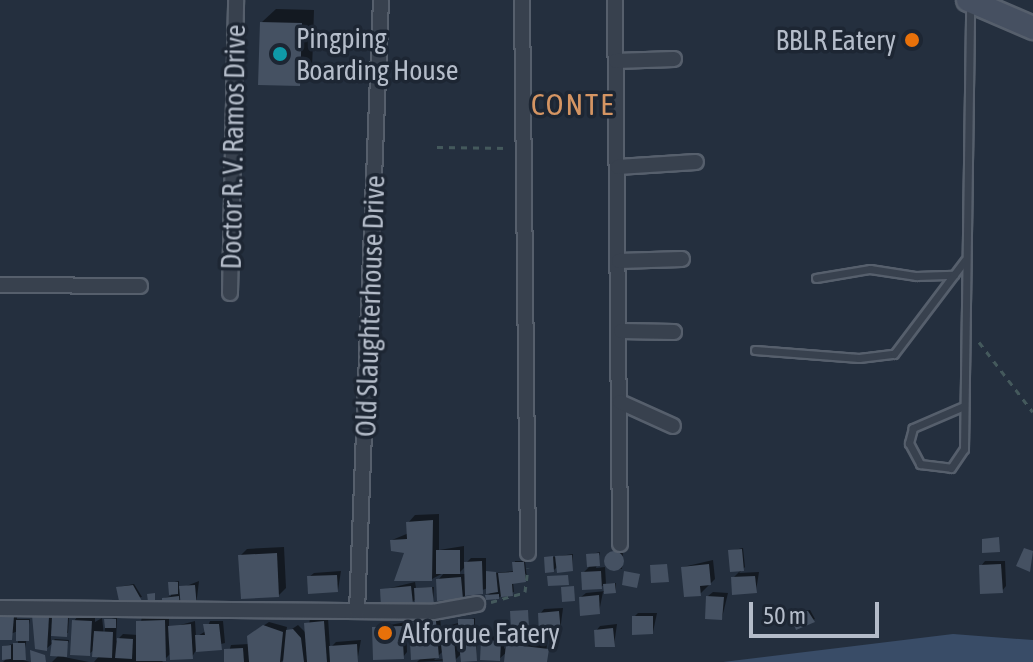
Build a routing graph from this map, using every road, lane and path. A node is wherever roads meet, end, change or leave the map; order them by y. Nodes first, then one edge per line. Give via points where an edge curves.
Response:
1 (236, 0) edge
2 (381, 0) edge
3 (522, 0) edge
4 (615, 0) edge
5 (969, 0) edge
6 (1033, 28) edge
7 (674, 59) dead end
8 (616, 61) junction
9 (437, 147) dead end
10 (525, 149) junction
11 (696, 162) dead end
12 (618, 167) junction
13 (966, 258) junction
14 (682, 259) dead end
15 (619, 261) junction
16 (954, 275) junction
17 (816, 278) dead end
18 (0, 285) edge
19 (140, 286) dead end
20 (230, 293) dead end
21 (621, 331) junction
22 (966, 331) junction
23 (674, 332) dead end
24 (755, 350) dead end
25 (620, 402) junction
26 (964, 406) junction
27 (1033, 412) edge
28 (673, 426) dead end
29 (620, 544) dead end
30 (528, 553) joint
31 (477, 604) joint
32 (0, 608) edge
33 (357, 611) junction

1 - 20 street, Doctor R. V. Ramos Drive
2 - 33 street, Old Slaughterhouse Drive
3 - 10 street
4 - 8 street
5 - 6 main road
5 - 13 lane
7 - 8 street
8 - 12 street
9 - 10 path
10 - 30 street
11 - 12 street
12 - 15 street
13 - 16 lane
13 - 22 lane
14 - 15 street
15 - 21 street
16 - 17 lane via 870,269
16 - 24 lane via 894,354 859,358
18 - 19 street
21 - 23 street
21 - 25 street
22 - 26 lane
22 - 27 path
25 - 28 street
25 - 29 street
26 - 26 lane via 964,449 958,463 939,470 920,464 909,443 913,428
30 - 31 path via 525,592
31 - 33 street via 433,612
32 - 33 street

